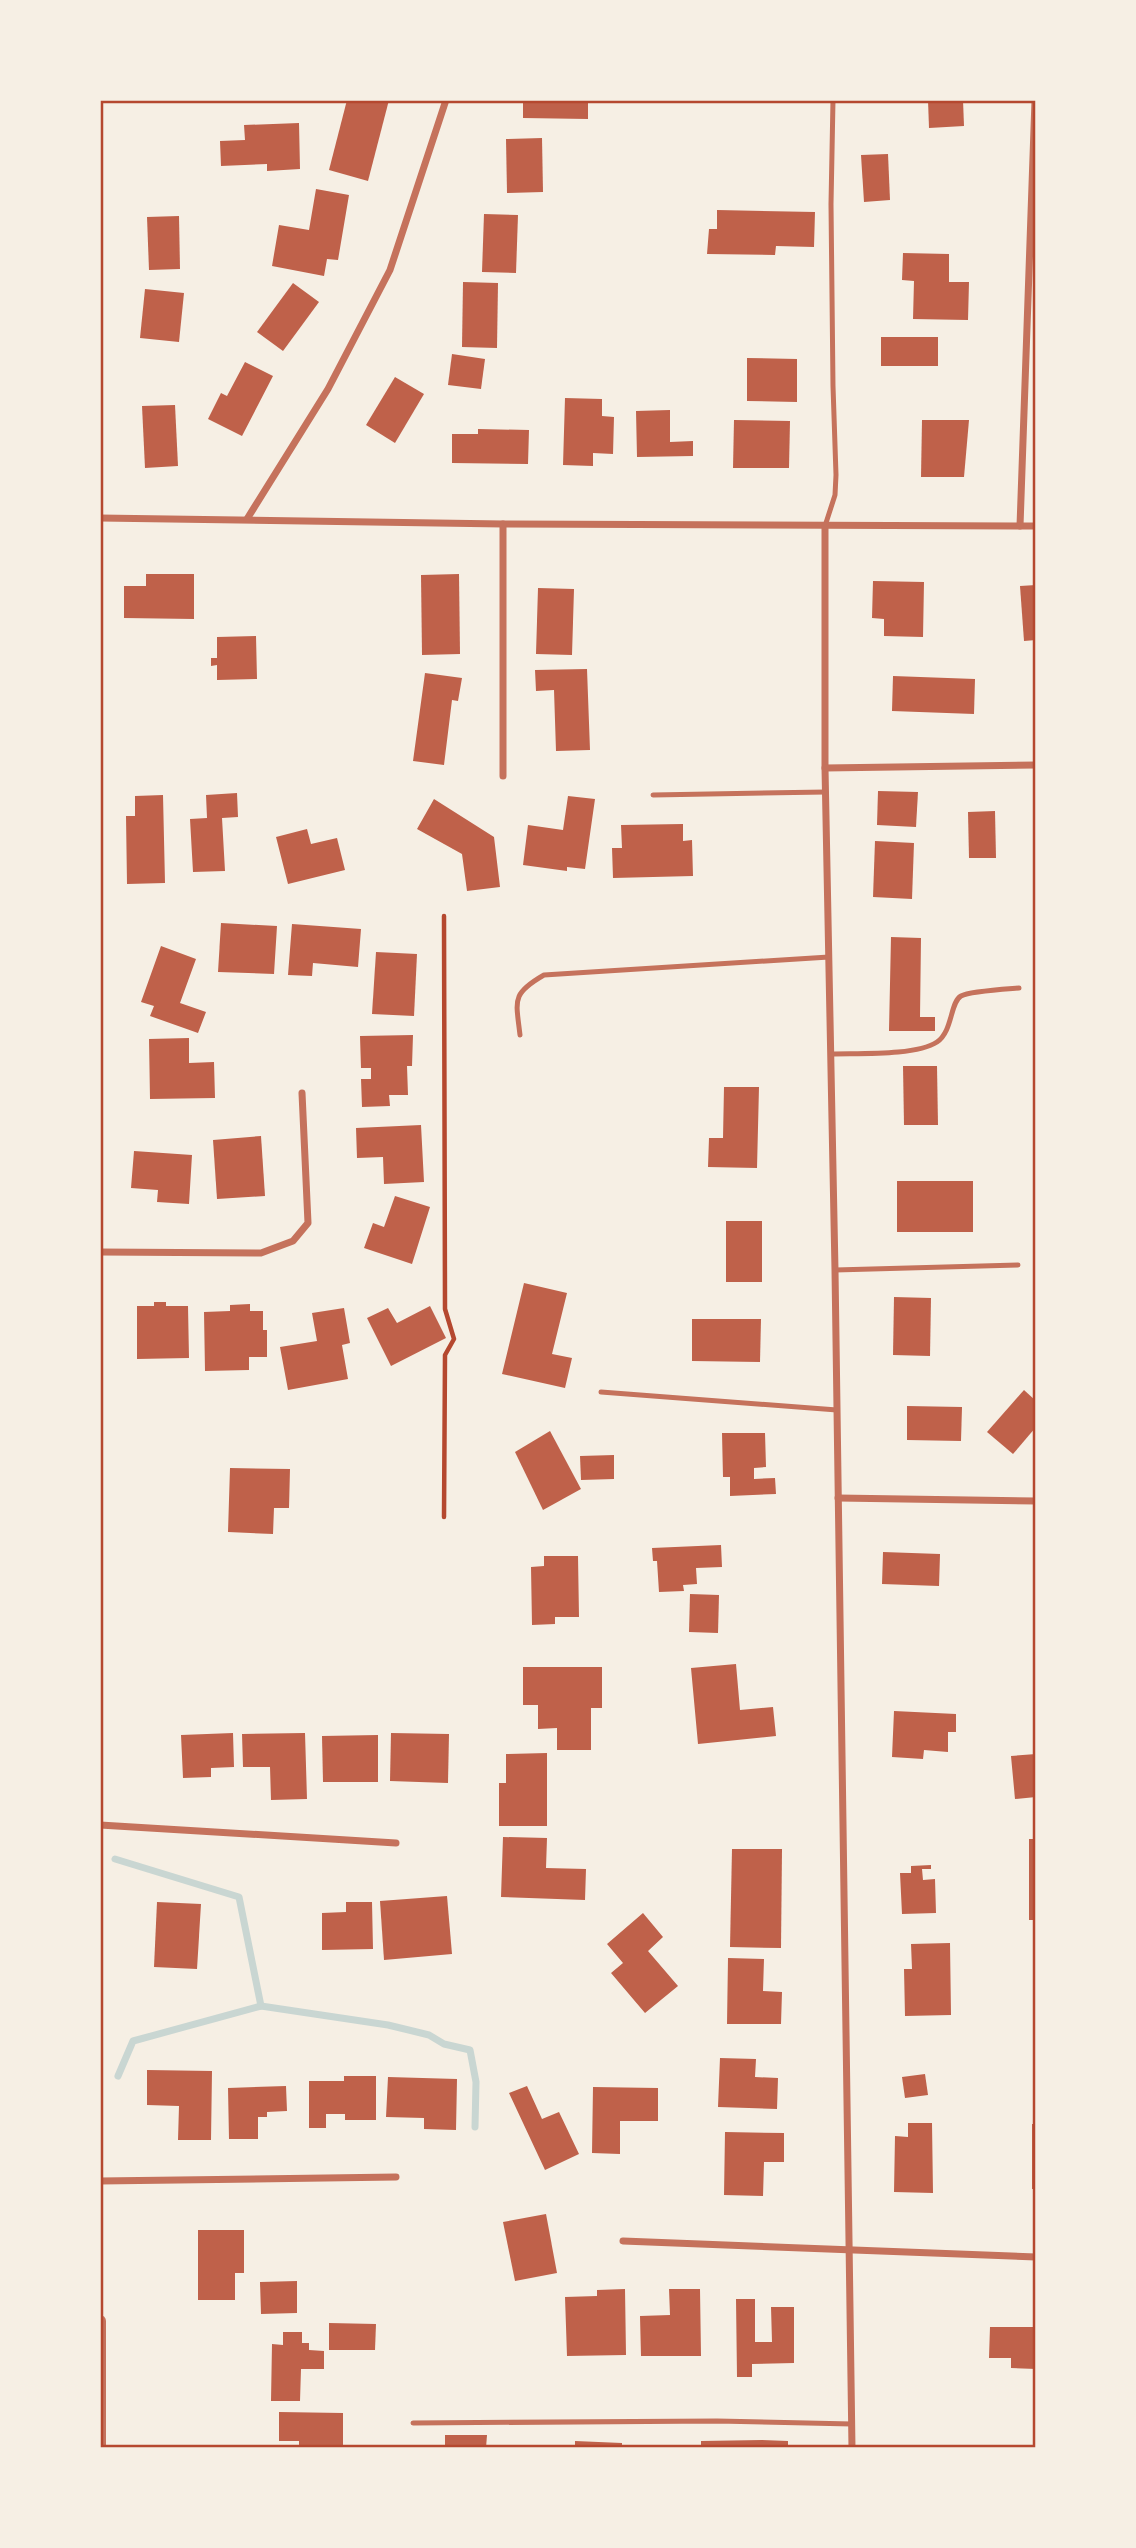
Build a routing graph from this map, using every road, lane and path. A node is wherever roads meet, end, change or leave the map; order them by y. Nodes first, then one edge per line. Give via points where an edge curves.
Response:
1 (446, 100) edge
2 (833, 100) edge
3 (1035, 100) edge
4 (1033, 261) edge
5 (1026, 373) junction
6 (1036, 373) edge
7 (100, 518) edge
8 (247, 519) junction
9 (503, 524) junction
10 (824, 526) junction
11 (1020, 526) junction
12 (1036, 526) edge
13 (1036, 765) edge
14 (825, 768) junction
15 (503, 776) dead end
16 (826, 792) junction
17 (653, 795) dead end
18 (444, 916) dead end
19 (829, 957) junction
20 (1019, 988) dead end
21 (520, 1035) dead end
22 (831, 1054) junction
23 (302, 1093) dead end
24 (100, 1251) edge
25 (1018, 1265) dead end
26 (835, 1270) junction
27 (601, 1392) dead end
28 (837, 1410) junction
29 (838, 1498) junction
30 (1036, 1501) edge
31 (444, 1517) dead end
32 (100, 1825) edge
33 (396, 1843) dead end
34 (396, 2177) dead end
35 (100, 2181) edge
36 (623, 2241) dead end
37 (849, 2249) junction
38 (1036, 2257) edge
39 (100, 2320) edge
40 (413, 2423) dead end
41 (852, 2424) junction
42 (100, 2448) edge
43 (852, 2448) edge

1 - 8 street via 390,270 328,389
2 - 10 lane via 836,475 835,495
3 - 4 street
4 - 5 street
5 - 6 street
5 - 11 street
7 - 8 street
8 - 9 street
9 - 10 street
9 - 15 street
10 - 11 street
10 - 14 street
11 - 12 street
13 - 14 street
14 - 16 street
16 - 17 lane
16 - 19 street
18 - 31 path via 445,1309 454,1339 445,1354
19 - 21 lane via 544,975 524,986 516,1002
19 - 22 street
20 - 22 lane via 962,995 954,1002 952,1021 939,1041 920,1050
22 - 26 street
23 - 24 street via 308,1223 293,1241 261,1253
25 - 26 lane
26 - 28 street
27 - 28 lane
28 - 29 street
29 - 30 street
29 - 37 street
32 - 33 street
34 - 35 street
36 - 37 street
37 - 38 street
37 - 41 street
39 - 42 street
40 - 41 lane
41 - 43 street

